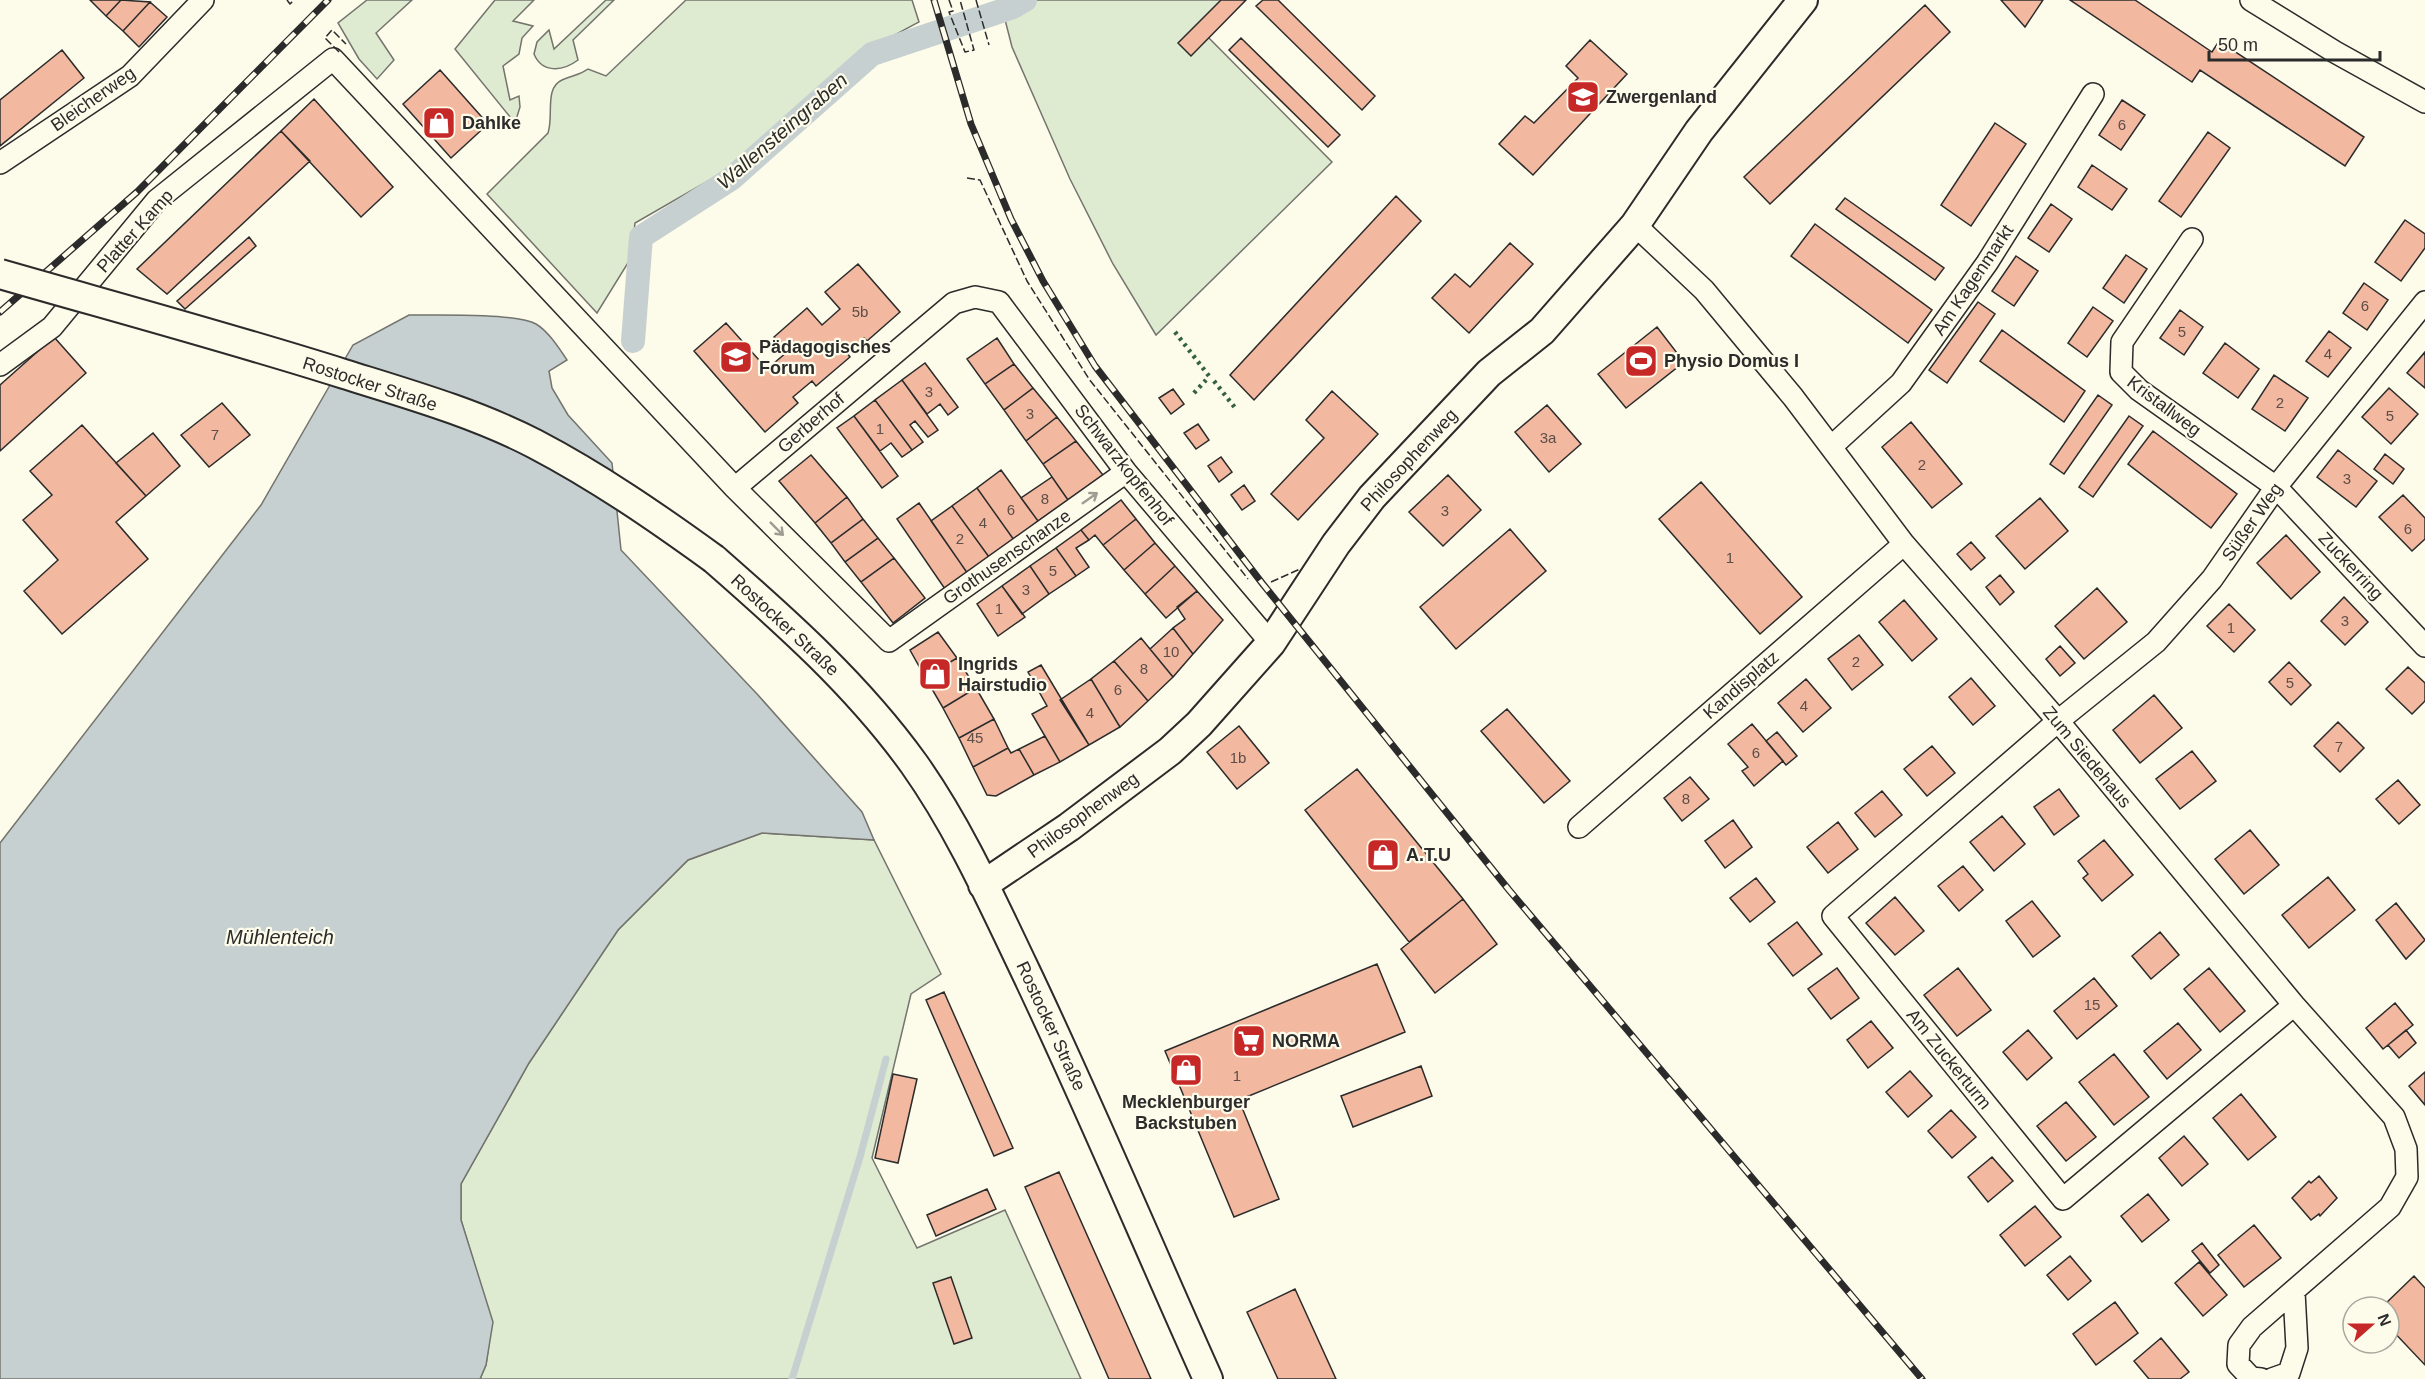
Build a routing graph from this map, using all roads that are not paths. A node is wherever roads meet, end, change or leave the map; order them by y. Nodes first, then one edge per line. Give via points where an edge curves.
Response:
1 (203, 0) edge
2 (1803, 0) edge
3 (2283, 0) edge
4 (2253, 1) edge
5 (2093, 94) dead end
6 (2425, 102) edge
7 (0, 163) edge
8 (1635, 225) junction
9 (2192, 239) dead end
10 (0, 274) edge
11 (975, 297) joint
12 (2424, 305) edge
13 (0, 365) edge
14 (1831, 447) junction
15 (1126, 472) junction
16 (2276, 487) junction
17 (735, 488) junction
18 (1904, 544) junction
19 (1271, 643) junction
20 (2425, 646) edge
21 (2058, 720) junction
22 (1579, 827) dead end
23 (983, 885) junction
24 (2294, 1005) junction
25 (2294, 1292) junction
26 (1208, 1379) edge
27 (2259, 1379) edge

1 - 7 street, Bleicherweg via 130,76
2 - 8 main road, Philosophenweg via 1699,131
3 - 4 street
4 - 6 street
5 - 14 street, Am Kagenmarkt via 1987,263 1901,383
8 - 14 street, Zum Siedehaus via 1704,290
8 - 19 main road, Philosophenweg via 1542,331 1489,373 1372,497
9 - 16 street, Kristallweg via 2122,342 2121,372 2139,390
10 - 23 main road, Rostocker Straße, bridge via 302,361 492,424 596,479 714,559 824,658 876,715 934,794
11 - 15 street, Schwarzkopfenhof via 999,302
11 - 17 street, Gerberhof via 954,303 922,327
12 - 16 street, Süßer Weg
13 - 17 street, Platter Kamp via 52,327 157,200 333,59
14 - 18 street, Zum Siedehaus
17 -> 15 street, Grothusenschanze via 889,641
15 - 19 street, Schwarzkopfenhof
16 - 20 street, Zuckerring
16 - 21 street, Süßer Weg via 2212,579 2156,642
18 - 21 street, Zum Siedehaus
18 - 22 street, Kandisplatz
19 - 23 main road, Philosophenweg via 1170,751
21 - 24 street, Zum Siedehaus
21 - 24 street, Am Zuckerturm via 1833,916 2063,1199
23 - 26 main road, Rostocker Straße via 1097,1124
24 - 25 street, Zum Siedehaus via 2394,1118 2406,1149 2407,1177 2390,1207
25 - 27 street, Zum Siedehaus via 2297,1348 2289,1373
25 - 27 street, Zum Siedehaus via 2252,1327 2239,1345 2238,1364

